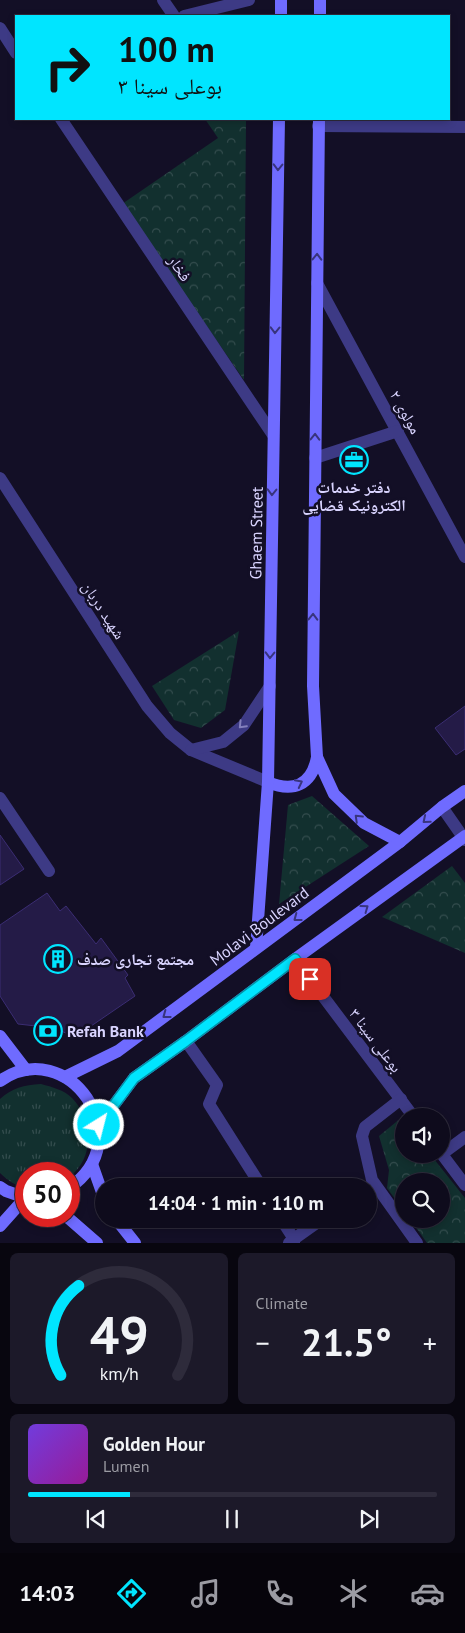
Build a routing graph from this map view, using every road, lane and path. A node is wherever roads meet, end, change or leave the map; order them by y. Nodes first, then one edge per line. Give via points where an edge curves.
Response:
1 (163, 0) edge
2 (249, 0) edge
3 (281, 0) edge
4 (320, 0) edge
5 (173, 15) edge
6 (188, 15) edge
7 (280, 15) edge
8 (320, 15) edge
9 (0, 28) edge
10 (15, 51) edge
11 (62, 120) edge
12 (279, 120) edge
13 (318, 122) edge
14 (465, 127) edge
15 (317, 283) junction
16 (398, 431) junction
17 (273, 435) junction
18 (315, 458) junction
19 (0, 478) edge
20 (465, 557) edge
21 (270, 686) junction
22 (191, 750) junction
23 (317, 757) junction
24 (268, 782) junction
25 (465, 791) edge
26 (2, 805) edge
27 (442, 807) junction
28 (464, 838) edge
29 (400, 842) junction
30 (49, 871) dead end
31 (256, 948) junction
32 (295, 959) junction
33 (0, 1036) edge
34 (186, 1041) junction
35 (26, 1070) junction
36 (65, 1077) junction
37 (0, 1081) edge
38 (401, 1099) junction
39 (408, 1108) edge
40 (99, 1125) junction
41 (465, 1137) edge
42 (450, 1148) edge
43 (448, 1163) edge
44 (92, 1164) junction
45 (97, 1178) edge
46 (256, 1178) edge
47 (368, 1178) edge
48 (80, 1180) edge
49 (465, 1185) edge
50 (0, 1187) edge
51 (377, 1193) edge
52 (15, 1194) edge
53 (15, 1209) edge
54 (0, 1226) edge
55 (79, 1227) edge
56 (123, 1228) edge
57 (285, 1228) edge
58 (310, 1228) edge
59 (292, 1242) edge
60 (97, 1243) edge
61 (135, 1243) edge
62 (417, 1243) edge

1 - 5 street
2 - 6 street
3 - 7 main road
4 - 8 main road
9 - 10 street
11 - 17 street, فخار
12 -> 17 main road, Ghaem Street
13 - 14 street
15 -> 13 main road
15 - 16 street, مولوی ۲
18 -> 15 main road
16 - 18 street
16 - 20 street, مولوی ۲
17 -> 21 main road, Ghaem Street
23 -> 18 main road via 313,686
19 - 22 street, شهید دربان via 147,706 170,733
21 -> 22 street via 244,725 223,742
21 - 24 main road, Ghaem Street
22 - 24 street, شهید دربان
24 -> 23 main road via 289,787 300,784 309,778
29 -> 23 main road via 364,823 334,794
24 - 31 main road, Ghaem Street
25 - 27 main road, Molavi Boulevard
26 - 30 street
27 - 28 street
27 -> 29 main road, Molavi Boulevard
32 -> 28 main road
29 -> 31 main road, Molavi Boulevard
31 -> 36 main road, Molavi Boulevard via 118,1050
32 - 34 main road
32 - 38 street, بوعلی سینا ۳
33 - 35 main road
34 - 40 main road via 134,1078
34 - 46 street via 217,1085 209,1104
35 - 36 main road via 46,1070
35 - 37 main road
36 - 40 main road via 81,1089 93,1106
38 - 39 street, بوعلی سینا ۳
38 - 47 street via 365,1127 362,1136
40 - 44 main road via 99,1145
41 - 42 street
43 - 49 street
44 - 45 main road
44 - 48 main road
50 - 52 main road
51 - 62 street
53 - 54 main road
55 - 60 main road
56 - 61 main road
57 - 59 street
58 - 59 street

